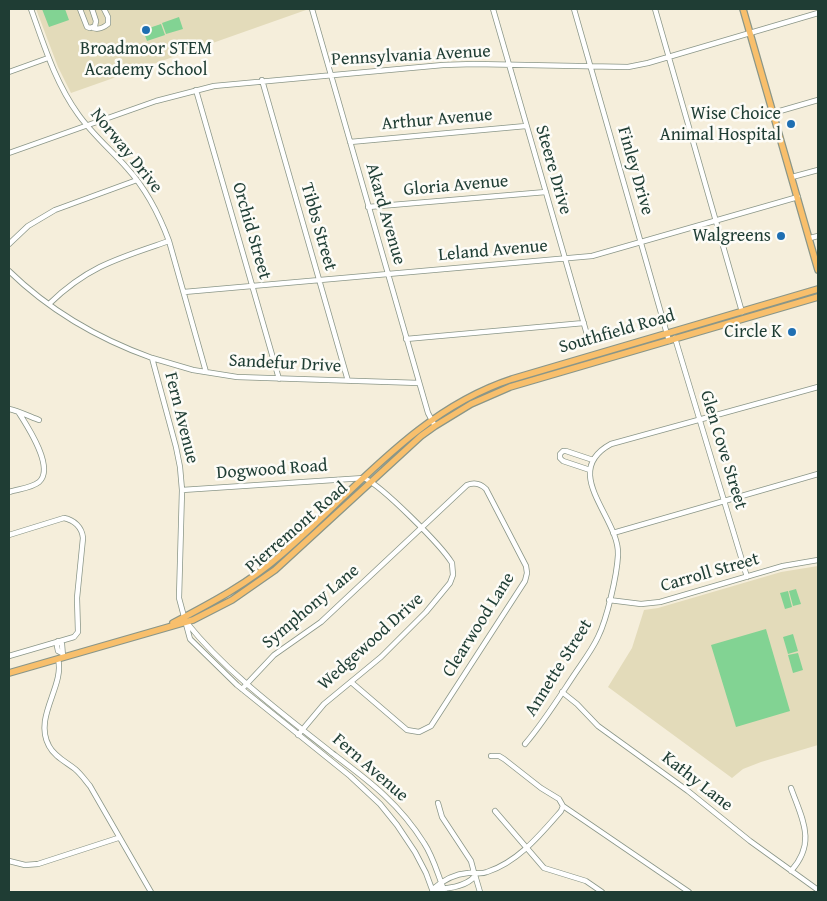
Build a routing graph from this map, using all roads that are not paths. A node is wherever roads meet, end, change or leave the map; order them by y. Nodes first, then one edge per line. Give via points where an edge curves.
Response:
1 (31, 9) edge
2 (80, 9) edge
3 (92, 9) edge
4 (104, 9) edge
5 (312, 9) edge
6 (493, 9) edge
7 (574, 9) edge
8 (654, 9) edge
9 (743, 9) edge
10 (818, 12) edge
11 (93, 28) junction
12 (750, 33) junction
13 (668, 57) junction
14 (48, 58) junction
15 (509, 65) junction
16 (590, 67) junction
17 (9, 72) edge
18 (331, 74) junction
19 (262, 80) junction
20 (196, 90) junction
21 (818, 100) edge
22 (773, 113) junction
23 (87, 125) junction
24 (526, 126) junction
25 (350, 142) junction
26 (9, 152) edge
27 (818, 170) edge
28 (792, 178) junction
29 (137, 180) junction
30 (546, 192) junction
31 (798, 197) junction
32 (368, 207) junction
33 (715, 220) junction
34 (818, 236) edge
35 (810, 238) junction
36 (169, 241) junction
37 (641, 242) junction
38 (9, 244) edge
39 (565, 258) junction
40 (9, 270) edge
41 (818, 270) edge
42 (388, 274) junction
43 (319, 280) junction
44 (252, 286) junction
45 (818, 289) edge
46 (184, 292) junction
47 (818, 297) edge
48 (49, 304) junction
49 (742, 312) junction
50 (744, 319) junction
51 (584, 323) junction
52 (670, 332) junction
53 (588, 338) dead end
54 (406, 339) junction
55 (672, 340) junction
56 (592, 355) junction
57 (152, 358) junction
58 (594, 363) junction
59 (543, 370) junction
60 (206, 372) junction
61 (545, 377) junction
62 (279, 380) junction
63 (348, 381) junction
64 (419, 383) junction
65 (818, 387) edge
66 (482, 391) junction
67 (485, 398) junction
68 (9, 409) edge
69 (19, 413) junction
70 (431, 419) junction
71 (39, 420) dead end
72 (698, 420) junction
73 (435, 426) junction
74 (593, 460) junction
75 (590, 470) junction
76 (818, 474) edge
77 (364, 478) junction
78 (372, 482) junction
79 (182, 490) junction
80 (9, 492) edge
81 (346, 495) junction
82 (352, 500) junction
83 (724, 501) junction
84 (421, 528) junction
85 (613, 533) junction
86 (9, 535) edge
87 (282, 554) junction
88 (287, 560) junction
89 (818, 560) edge
90 (746, 577) junction
91 (609, 600) junction
92 (185, 619) junction
93 (58, 641) junction
94 (9, 656) edge
95 (61, 656) junction
96 (9, 673) edge
97 (351, 682) junction
98 (247, 683) junction
99 (242, 689) junction
100 (562, 692) junction
101 (302, 728) junction
102 (298, 735) junction
103 (525, 744) dead end
104 (491, 756) dead end
105 (791, 788) dead end
106 (438, 803) dead end
107 (563, 806) junction
108 (495, 811) dead end
109 (118, 838) junction
110 (526, 847) junction
111 (9, 861) edge
112 (791, 870) junction
113 (474, 874) junction
114 (441, 882) junction
115 (433, 890) edge
116 (818, 890) edge
117 (444, 891) edge
118 (150, 892) edge
119 (480, 892) edge
120 (602, 892) edge
121 (689, 892) edge

1 - 14 street, Norway Drive
2 - 11 street via 87,26
3 - 11 street via 96,21
4 - 11 street via 108,24 104,28
5 - 18 street, Akard Avenue
6 - 15 street, Steere Drive
7 - 16 street, Finley Drive
8 - 13 street
9 - 12 main road
10 - 12 street, Pennsylvania Avenue
12 - 13 street, Pennsylvania Avenue
12 - 22 main road
13 - 16 street, Pennsylvania Avenue via 628,67
13 - 33 street
14 - 17 street
14 - 23 street, Norway Drive via 62,88
15 - 16 street, Pennsylvania Avenue
15 - 18 street, Pennsylvania Avenue via 443,65
15 - 24 street, Steere Drive
16 - 37 street, Finley Drive
18 - 19 street, Pennsylvania Avenue
18 - 25 street, Akard Avenue
19 - 20 street, Pennsylvania Avenue
19 - 43 street, Tibbs Street
20 - 23 street, Pennsylvania Avenue
20 - 44 street, Orchid Street
21 - 22 street
22 - 28 main road
23 - 26 street, Pennsylvania Avenue
23 - 29 street, Norway Drive
24 - 25 street, Arthur Avenue
24 - 30 street, Steere Drive
25 - 32 street, Akard Avenue
27 - 28 street
28 - 31 main road
29 - 36 street, Norway Drive via 157,212
29 - 38 street via 55,210 28,226
30 - 32 street, Gloria Avenue
30 - 39 street, Steere Drive
31 - 33 street, Leland Avenue
31 - 35 main road
32 - 42 street, Akard Avenue
33 - 37 street, Leland Avenue
33 - 49 street
34 - 35 street
35 - 41 main road
36 - 46 street, Norway Drive
36 - 48 street via 97,267 65,288
37 - 39 street, Leland Avenue via 592,256
37 - 52 street, Finley Drive
39 - 42 street, Leland Avenue
39 - 51 street, Steere Drive
40 - 48 street, Fern Avenue
42 - 43 street, Leland Avenue
42 - 54 street, Akard Avenue
43 - 44 street, Leland Avenue
43 - 63 street, Tibbs Street
44 - 46 street, Leland Avenue
44 - 62 street, Orchid Street
45 - 49 main road, Southfield Road
46 - 60 street, Norway Drive
47 - 50 main road, Southfield Road
48 - 57 street, Fern Avenue via 92,331
49 - 50 street
49 - 52 main road, Southfield Road
50 - 55 main road, Southfield Road
51 - 53 street, Steere Drive
51 - 54 street
52 - 55 street, Glen Cove Street
52 - 56 main road, Southfield Road
54 - 64 street, Akard Avenue
55 - 58 main road, Southfield Road
55 - 72 street, Glen Cove Street
56 - 58 main road
56 - 59 main road, Southfield Road
57 - 60 street, Sandefur Drive
57 - 79 street, Fern Avenue via 176,447
58 - 61 main road, Southfield Road
59 - 61 main road
59 - 66 main road, Southfield Road
60 - 62 street, Sandefur Drive
61 - 67 main road, Southfield Road
62 - 63 street, Sandefur Drive
63 - 64 street, Sandefur Drive
64 - 70 street, Akard Avenue
65 - 72 street
66 - 67 main road
66 - 70 main road, Southfield Road
67 - 73 main road, Southfield Road
68 - 69 street
69 - 71 street
69 - 80 street via 35,440 44,471 37,484
70 - 73 street, Akard Avenue
70 - 77 main road, Pierremont Road
72 - 74 street via 611,444
72 - 83 street, Glen Cove Street
73 - 78 main road, Pierremont Road
74 - 75 street, Annette Street
74 - 75 street via 566,451 560,454 563,461
75 - 85 street, Annette Street via 591,484
76 - 83 street
77 - 78 street
77 - 79 street, Dogwood Road
77 - 81 main road, Pierremont Road
78 - 82 main road, Pierremont Road
78 - 84 street
79 - 92 street, Fern Avenue via 179,598
81 - 82 main road
81 - 87 main road, Pierremont Road
82 - 88 main road, Pierremont Road
83 - 85 street
83 - 90 street, Glen Cove Street
84 - 97 street, Wedgewood Drive via 448,556 453,566 452,580 434,604
84 - 97 street, Clearwood Lane via 467,485 481,485 522,557 526,566 525,581 431,726 424,731 407,730
84 - 98 street, Symphony Lane via 321,622 274,655
85 - 91 street, Annette Street via 618,552
86 - 93 street via 60,518 70,520 82,532 77,598 79,630 74,637
87 - 88 main road
87 - 92 main road, Pierremont Road via 234,590
88 - 92 main road, Pierremont Road via 245,592 210,612
89 - 90 street, Carroll Street
90 - 91 street, Carroll Street via 660,602 641,604
91 - 100 street, Annette Street via 599,636
92 - 95 main road, Pierremont Road
92 - 98 street, Fern Avenue via 217,656
92 - 99 street, Fern Avenue via 190,639
93 - 94 street
93 - 95 street via 64,651
95 - 96 main road, Pierremont Road
95 - 109 street via 45,721 46,741 54,753 84,778
97 - 101 street, Wedgewood Drive
98 - 99 street, Symphony Lane
98 - 101 street, Fern Avenue
99 - 102 street, Fern Avenue
100 - 103 street, Annette Street
100 - 112 street, Kathy Lane via 598,726
101 - 102 street, Wedgewood Drive
101 - 114 street, Fern Avenue via 358,771 399,810 429,850
102 - 115 street, Fern Avenue via 380,804 415,852
104 - 107 street via 499,756 512,764 559,799
105 - 112 street via 806,841 804,854
106 - 113 street via 442,817 471,861
107 - 110 street via 549,827
107 - 121 street
108 - 110 street
109 - 111 street via 38,864
109 - 118 street
110 - 113 street via 498,868
110 - 120 street via 544,868 586,881
112 - 116 street, Kathy Lane
113 - 114 street
113 - 117 street via 468,882
113 - 119 street
114 - 115 street
114 - 117 street, Fern Avenue
115 - 117 street

